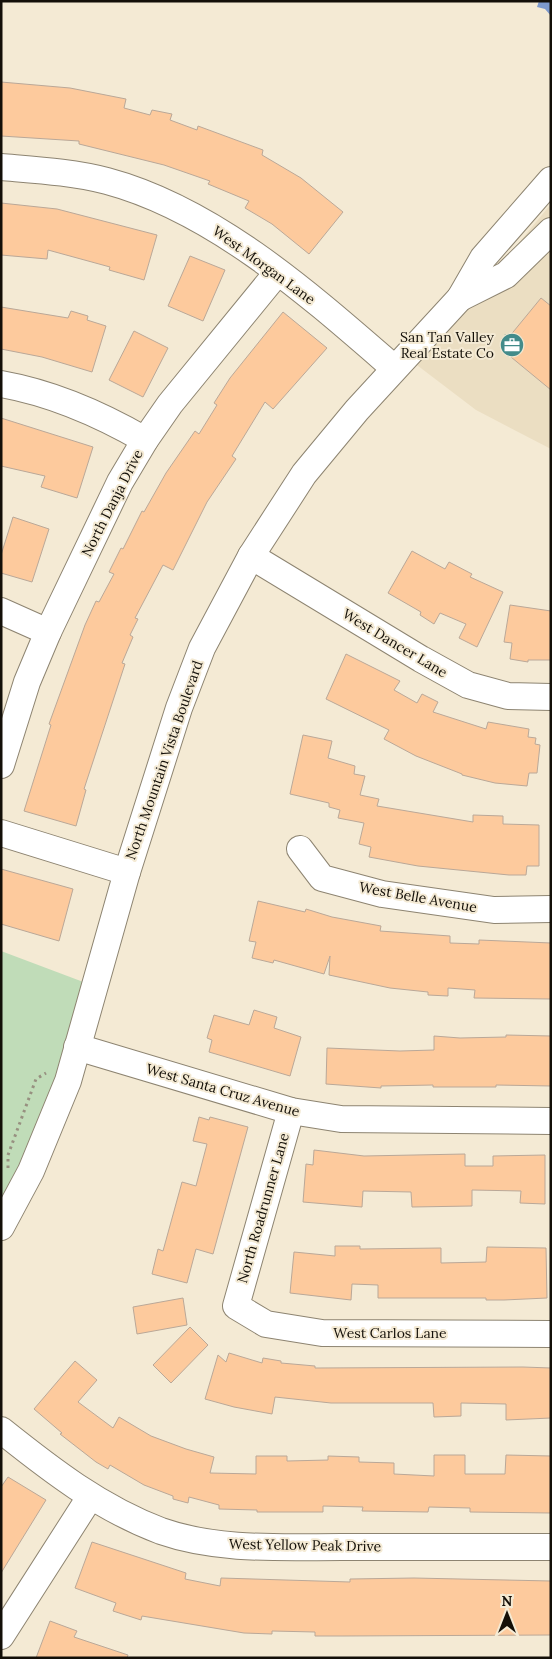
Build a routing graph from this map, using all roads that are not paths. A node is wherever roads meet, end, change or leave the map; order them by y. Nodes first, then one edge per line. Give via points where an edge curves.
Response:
1 (1, 166) edge
2 (551, 180) edge
3 (551, 231) edge
4 (277, 273) junction
5 (460, 298) junction
6 (394, 368) junction
7 (1, 384) edge
8 (145, 440) junction
9 (251, 556) junction
10 (1, 611) edge
11 (48, 632) junction
12 (551, 697) edge
13 (1, 765) edge
14 (1, 833) edge
15 (300, 849) dead end
16 (127, 872) junction
17 (551, 909) edge
18 (77, 1047) junction
19 (291, 1111) junction
20 (551, 1121) edge
21 (1, 1227) edge
22 (236, 1306) joint
23 (551, 1334) edge
24 (1, 1430) edge
25 (90, 1498) junction
26 (551, 1547) edge
27 (1, 1636) edge

1 - 4 street, West Morgan Lane via 107,181 175,206 229,235
2 - 5 street, North Mountain Vista Boulevard via 483,258
3 - 5 street, North Mountain Vista Boulevard via 506,275
4 - 6 street, West Morgan Lane
4 - 8 street, North Danja Drive via 170,404
5 - 6 street, North Mountain Vista Boulevard
6 - 9 street, North Mountain Vista Boulevard via 304,474
7 - 8 street via 31,390 112,421
8 - 11 street, North Danja Drive via 120,482
9 - 12 street, West Dancer Lane via 468,685 508,696
9 - 16 street, North Mountain Vista Boulevard via 202,648 179,708
10 - 11 street
11 - 13 street, North Danja Drive via 27,682
14 - 16 street
15 - 17 street, West Belle Avenue via 322,878 382,894 494,910
16 - 18 street, North Mountain Vista Boulevard
18 - 19 street, West Santa Cruz Avenue
18 - 21 street, North Mountain Vista Boulevard via 68,1081 31,1171
19 - 20 street, West Santa Cruz Avenue via 350,1120
19 - 22 street, North Roadrunner Lane
22 - 23 street, West Carlos Lane via 266,1324 322,1333
24 - 25 street, West Yellow Peak Drive
25 - 26 street, West Yellow Peak Drive via 162,1531 255,1547
25 - 27 street

